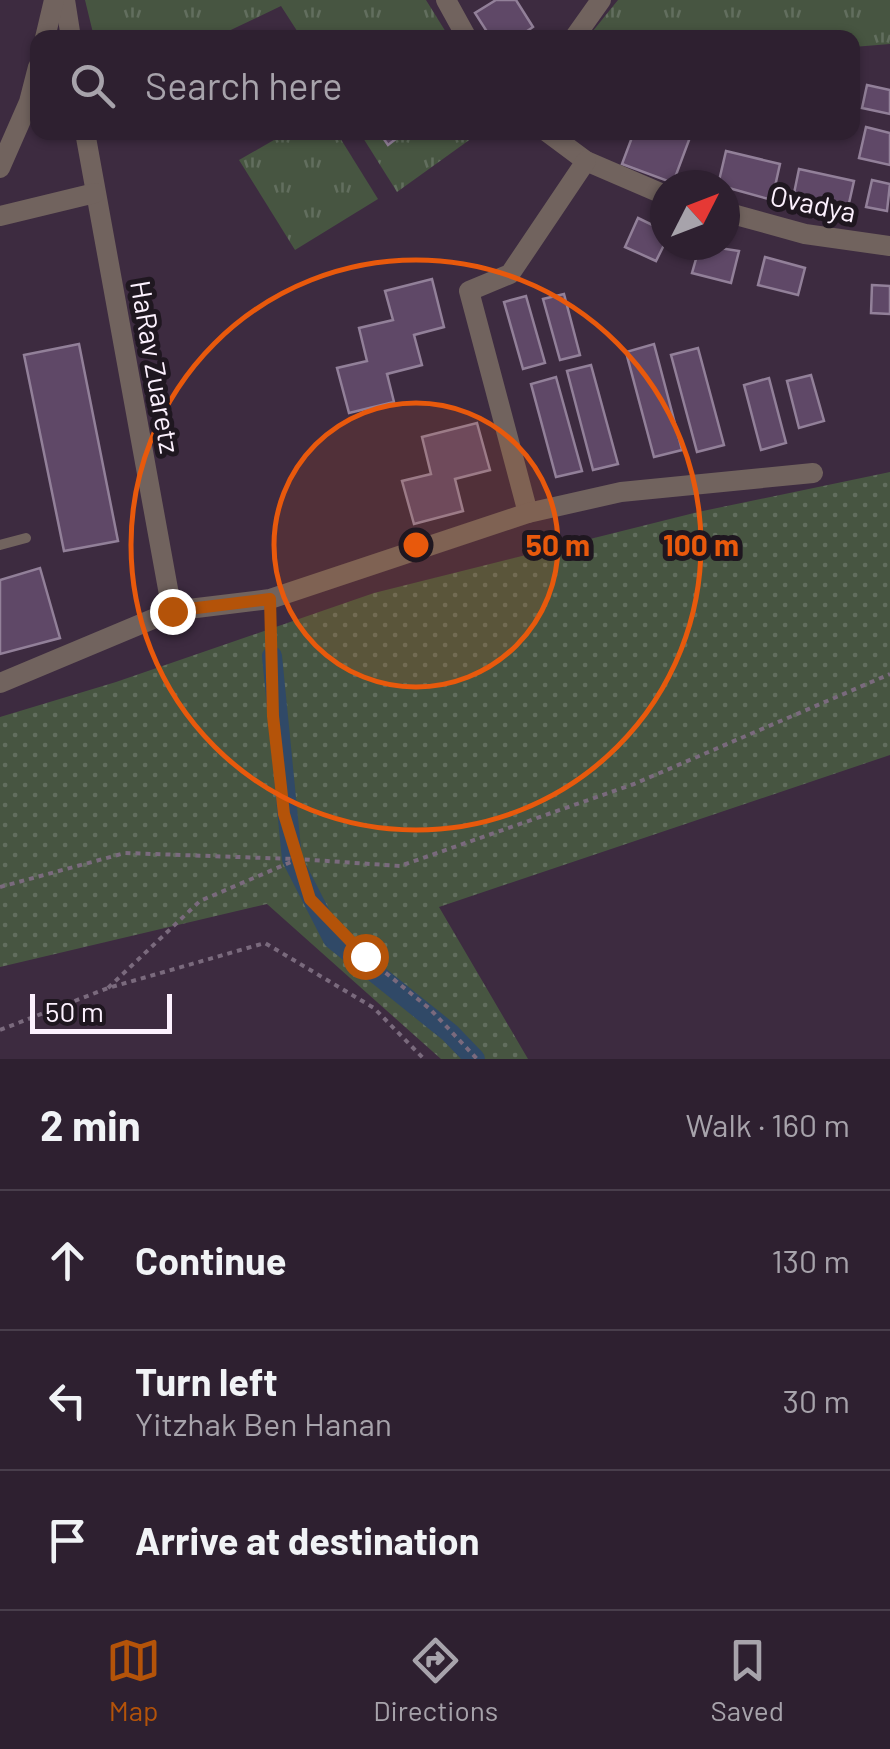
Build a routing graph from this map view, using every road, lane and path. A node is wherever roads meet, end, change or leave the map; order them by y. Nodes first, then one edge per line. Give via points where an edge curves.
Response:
1 (54, 0) edge
2 (65, 0) edge
3 (446, 0) edge
4 (601, 0) edge
5 (47, 30) edge
6 (70, 30) edge
7 (463, 30) edge
8 (580, 30) edge
9 (30, 95) edge
10 (87, 140) edge
11 (558, 140) edge
12 (586, 161) junction
13 (0, 168) edge
14 (650, 189) edge
15 (95, 193) junction
16 (0, 216) edge
17 (740, 216) edge
18 (890, 246) edge
19 (813, 473) dead end
20 (528, 512) junction
21 (26, 538) dead end
22 (0, 545) edge
23 (270, 599) junction
24 (172, 611) junction
25 (890, 674) edge
26 (0, 683) edge
27 (298, 860) junction
28 (0, 887) edge
29 (108, 988) junction
30 (0, 1030) edge
31 (424, 1059) edge
32 (477, 1059) edge

1 - 5 street
2 - 6 street
3 - 7 street
4 - 8 street
9 - 13 street
10 - 15 street, HaRav Zuaretz
11 - 12 street
12 - 14 street
12 - 20 street via 510,274 469,291
15 - 16 street
15 - 24 street, HaRav Zuaretz
17 - 18 street, Ovadya
19 - 20 street via 620,492
20 - 23 street
21 - 22 lane
23 - 24 street
23 - 27 path via 273,716 284,814
24 - 26 street
25 - 27 path via 634,784 400,866
27 - 28 path via 124,854
27 - 29 path via 200,901
27 - 32 path via 310,899
29 - 30 path
29 - 31 path via 264,943 374,1008

